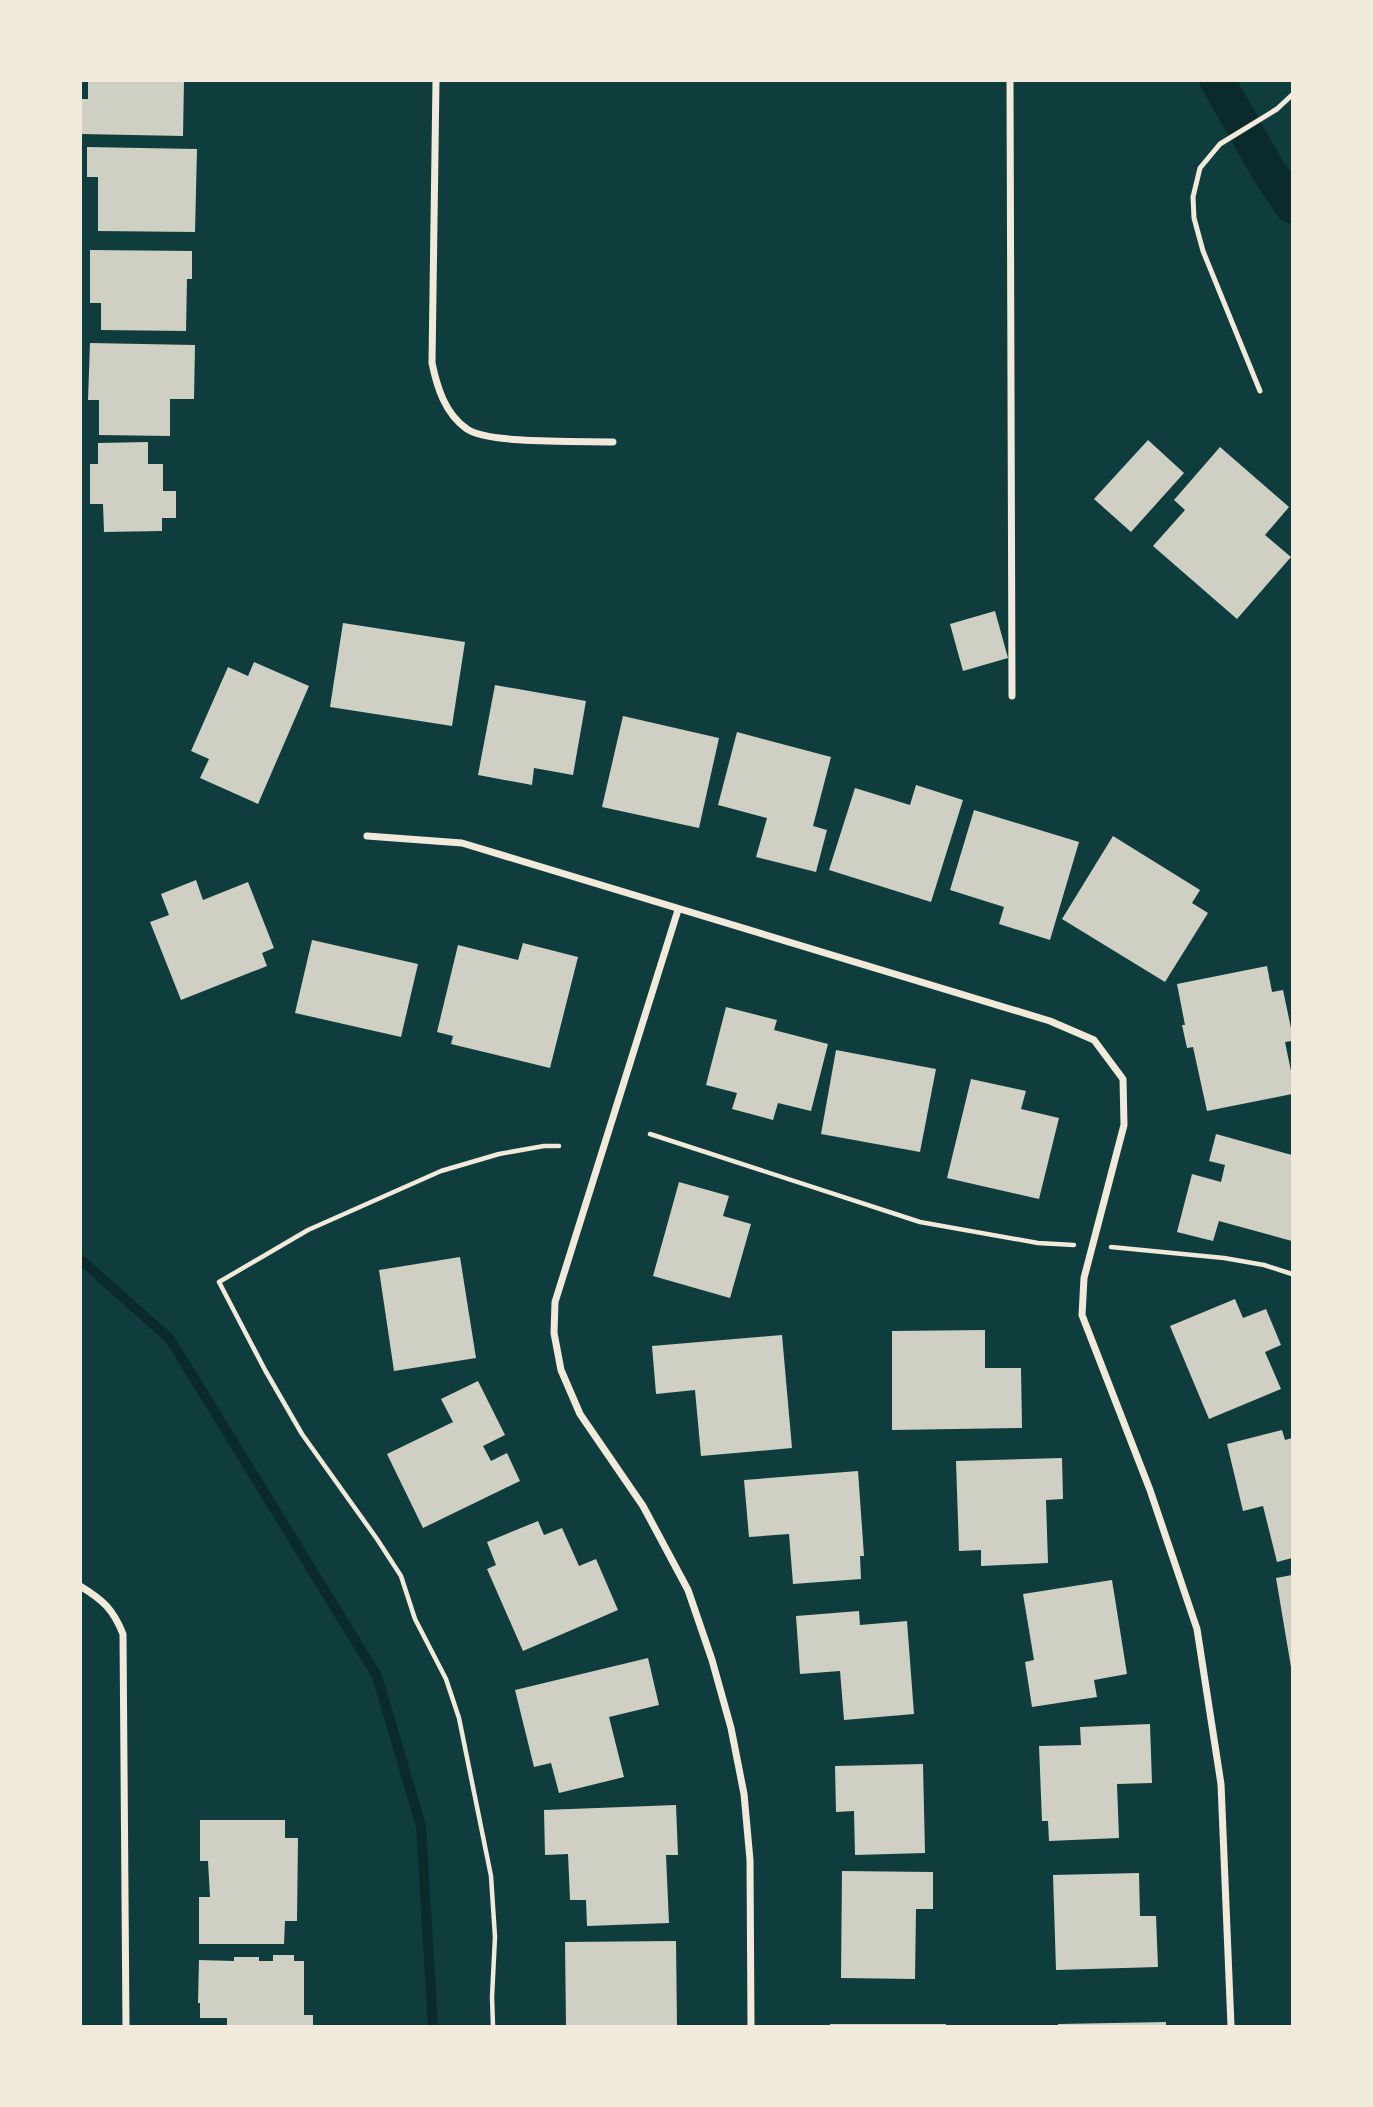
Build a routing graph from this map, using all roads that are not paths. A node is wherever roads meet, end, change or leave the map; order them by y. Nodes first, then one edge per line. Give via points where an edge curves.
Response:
1 (436, 80) edge
2 (1010, 80) edge
3 (1293, 95) edge
4 (1260, 391) dead end
5 (613, 442) dead end
6 (1012, 696) dead end
7 (366, 836) dead end
8 (678, 910) junction
9 (80, 1586) edge
10 (127, 2026) edge
11 (751, 2026) edge
12 (1231, 2026) edge

1 - 5 street via 432,363 438,391 467,430 493,438
2 - 6 street
3 - 4 lane via 1220,144 1200,168 1193,197 1203,251
7 - 8 street via 462,843
8 - 11 street via 555,1302 554,1333 561,1370 580,1414 643,1506 688,1590 712,1660 744,1794 750,1860
8 - 12 street via 1050,1021 1094,1040 1123,1079 1124,1125 1084,1278 1082,1315 1150,1490 1197,1629 1221,1784
9 - 10 street via 102,1600 116,1616 123,1634

